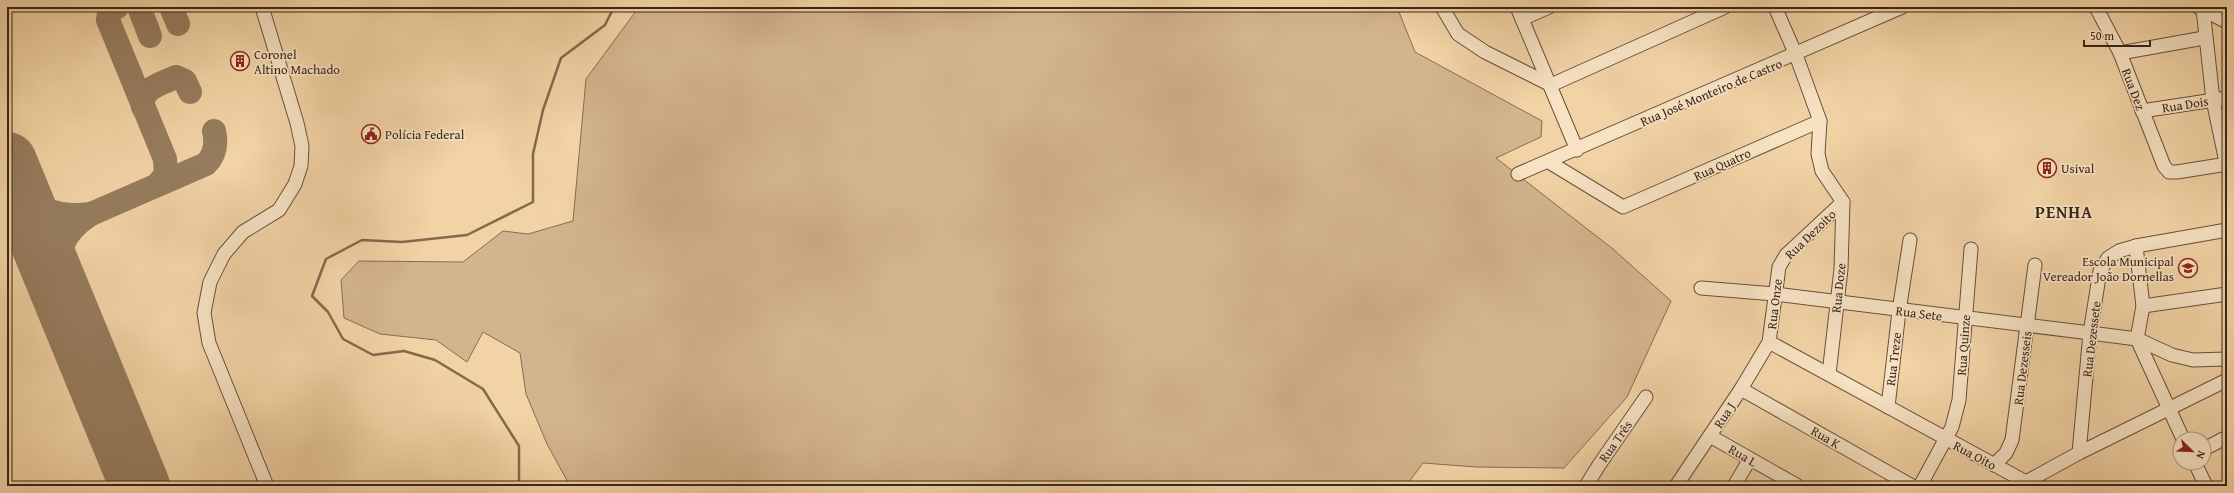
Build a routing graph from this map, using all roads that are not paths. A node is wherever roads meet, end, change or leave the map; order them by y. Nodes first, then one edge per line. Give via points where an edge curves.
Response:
1 (262, 7) edge
2 (1442, 7) edge
3 (1549, 7) edge
4 (1725, 7) edge
5 (1775, 7) edge
6 (1902, 7) edge
7 (2096, 7) edge
8 (2200, 8) edge
9 (1519, 13) edge
10 (2227, 22) edge
11 (2204, 38) junction
12 (2120, 53) junction
13 (1796, 55) junction
14 (1551, 85) junction
15 (2227, 98) edge
16 (2213, 100) junction
17 (2142, 111) junction
18 (1820, 121) junction
19 (1577, 150) junction
20 (1549, 162) junction
21 (2227, 165) edge
22 (1518, 174) dead end
23 (1843, 202) junction
24 (2227, 230) edge
25 (1910, 240) dead end
26 (2136, 246) junction
27 (1971, 249) dead end
28 (2035, 265) dead end
29 (1778, 267) joint
30 (1701, 288) dead end
31 (1775, 294) junction
32 (2227, 294) edge
33 (1837, 302) junction
34 (2143, 306) junction
35 (1899, 311) junction
36 (1965, 318) junction
37 (2028, 326) junction
38 (2090, 333) junction
39 (2137, 340) junction
40 (1769, 342) junction
41 (2227, 359) edge
42 (1829, 374) junction
43 (2227, 380) edge
44 (1741, 389) junction
45 (1646, 397) dead end
46 (1888, 407) junction
47 (2168, 410) junction
48 (2179, 431) edge
49 (1710, 436) junction
50 (2227, 437) edge
51 (1946, 440) junction
52 (2212, 445) edge
53 (2079, 453) junction
54 (1750, 459) junction
55 (1994, 465) junction
56 (2199, 471) edge
57 (1591, 484) edge
58 (2025, 484) edge
59 (1795, 485) edge
60 (267, 486) edge
61 (1676, 486) edge
62 (1734, 486) edge
63 (1912, 486) edge
64 (1920, 486) edge
65 (2206, 486) edge

1 - 60 street via 297,123 302,146 301,166 295,184 279,210 243,232 224,254 210,282 204,313 209,344
2 - 14 street via 1458,34 1485,52
3 - 9 street
4 - 14 street
5 - 13 street
6 - 13 street, Rua José Monteiro de Castro
7 - 12 street, Rua Dez
8 - 10 street
8 - 11 street
9 - 14 street
11 - 12 street
11 - 16 street
12 - 17 street, Rua Dez
13 - 18 street
13 - 19 street, Rua José Monteiro de Castro
14 - 19 street
15 - 16 street, Rua Dois
16 - 17 street, Rua Dois
16 - 21 street
17 - 21 street, Rua Dez via 2164,166 2169,172
18 - 20 street, Rua Quatro via 1623,207
18 - 23 street via 1818,154 1822,171
19 - 20 street, Rua José Monteiro de Castro
20 - 22 street, Rua José Monteiro de Castro
23 - 29 street, Rua Dezoito via 1786,255
23 - 33 street, Rua Doze via 1844,221
24 - 26 street
25 - 35 street, Rua Treze
26 - 34 street
26 - 38 street, Rua Dezessete via 2119,251 2108,258 2100,271
27 - 36 street, Rua Quinze
28 - 37 street, Rua Dezesseis
29 - 31 street, Rua Onze
30 - 31 street, Rua Sete
31 - 33 street, Rua Sete
31 - 40 street, Rua Onze
32 - 34 street
33 - 35 street, Rua Sete
33 - 42 street, Rua Doze
34 - 39 street
35 - 36 street, Rua Sete
35 - 46 street, Rua Treze
36 - 37 street, Rua Sete
36 - 51 street, Rua Quinze via 1959,400
37 - 38 street, Rua Sete
37 - 55 street, Rua Dezesseis via 2012,440 2006,453
38 - 39 street, Rua Sete
38 - 53 street, Rua Dezessete
39 - 41 street, Rua Sete via 2172,355 2193,360
39 - 47 street
40 - 42 street, Rua Oito
40 - 44 street, Rua J
42 - 46 street, Rua Oito
43 - 47 street, Rua Oito
44 - 49 street, Rua J
44 - 63 street, Rua K
45 - 57 street, Rua Três
46 - 51 street, Rua Oito
47 - 48 street
47 - 53 street, Rua Oito
49 - 54 street, Rua L
49 - 61 street, Rua J
50 - 52 street
51 - 55 street, Rua Oito
51 - 64 street, Rua Quinze
53 - 58 street, Rua Oito
54 - 59 street, Rua L
54 - 62 street
55 - 58 street, Rua Oito
56 - 65 street

